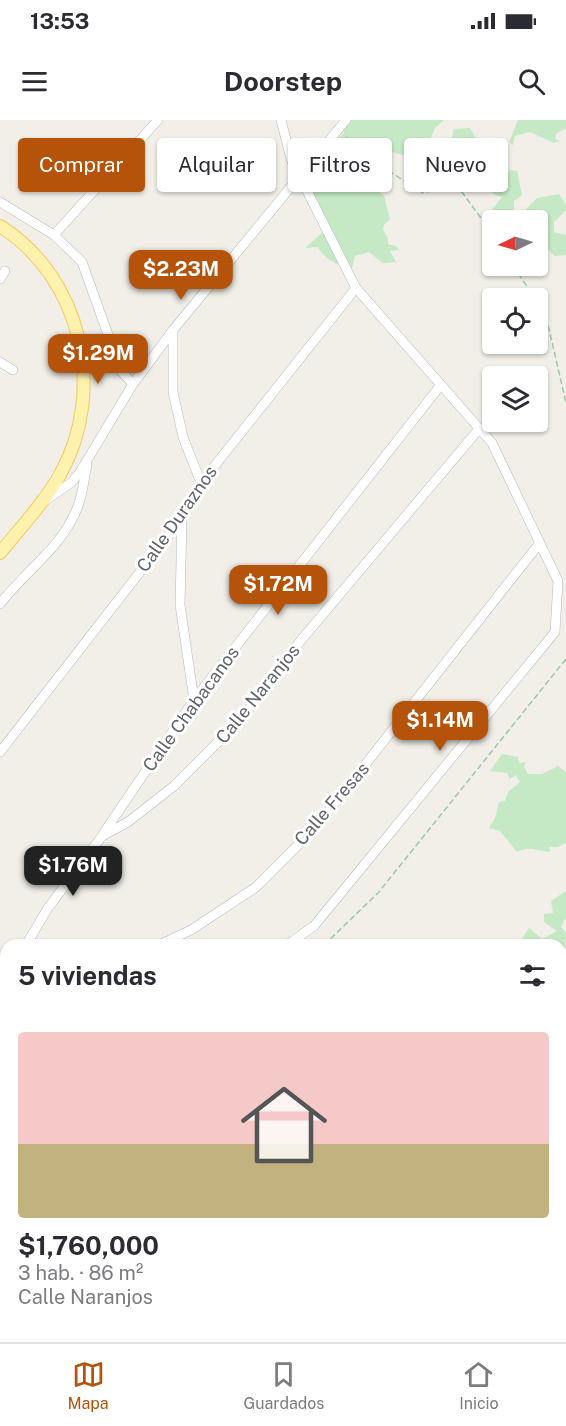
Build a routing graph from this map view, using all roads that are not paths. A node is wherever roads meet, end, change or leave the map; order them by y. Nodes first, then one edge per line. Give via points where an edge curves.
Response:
1 (158, 120) edge
2 (281, 120) edge
3 (346, 120) edge
4 (331, 138) edge
5 (288, 149) edge
6 (288, 189) edge
7 (307, 192) edge
8 (0, 202) edge
9 (0, 226) edge
10 (54, 235) junction
11 (356, 288) junction
12 (173, 330) junction
13 (0, 362) edge
14 (13, 370) dead end
15 (133, 384) junction
16 (440, 387) junction
17 (479, 429) junction
18 (88, 461) junction
19 (201, 483) junction
20 (42, 503) junction
21 (182, 518) junction
22 (539, 544) junction
23 (0, 552) edge
24 (0, 604) edge
25 (194, 700) junction
26 (0, 752) edge
27 (102, 836) junction
28 (30, 939) edge
29 (172, 939) edge
30 (296, 939) edge

1 - 10 street
2 - 5 street
3 - 4 street
6 - 12 street
7 - 11 street
8 - 10 street
9 - 20 main road via 35,256 57,285 74,320 82,360 82,400 75,436 61,472
10 - 15 street via 82,262 121,371
11 - 16 street
11 - 19 street, Calle Duraznos
12 - 15 street
12 - 19 street via 173,392 183,437
13 - 14 street
15 - 18 street
16 - 17 street
16 - 25 street, Calle Chabacanos
17 - 22 street via 492,443
17 - 27 street, Calle Naranjos via 302,639 242,718 174,786 128,822
18 - 20 street via 72,482
18 - 24 street via 79,504 69,525 48,555
19 - 21 street, Calle Duraznos
20 - 23 main road
21 - 25 street via 180,606
21 - 26 street, Calle Duraznos
22 - 29 street, Calle Fresas via 316,827 255,887
22 - 30 street via 558,582 555,632 314,926
25 - 27 street, Calle Chabacanos
27 - 28 street, Calle Naranjos

